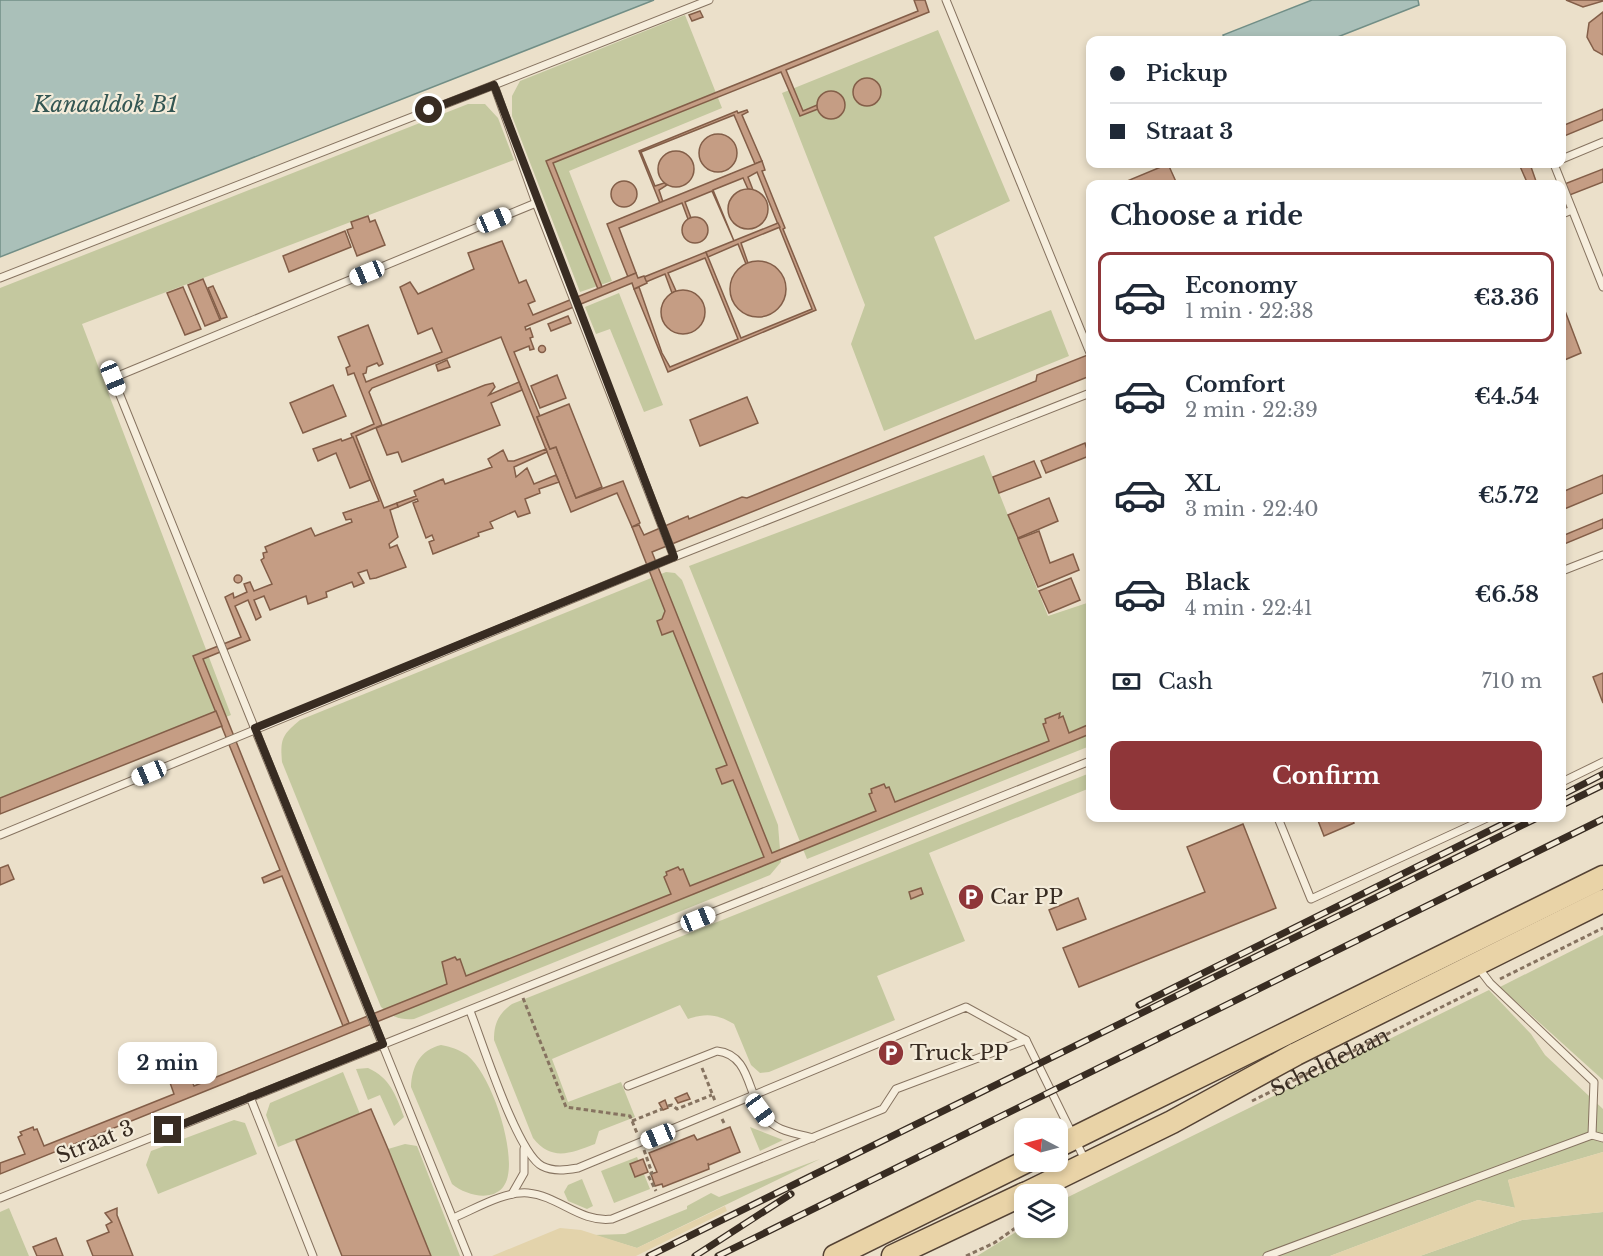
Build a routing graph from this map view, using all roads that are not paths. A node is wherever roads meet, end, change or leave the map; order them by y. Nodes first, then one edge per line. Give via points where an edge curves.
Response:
1 (709, 0) edge
2 (946, 0) edge
3 (494, 85) junction
4 (1603, 142) edge
5 (1566, 157) edge
6 (1566, 195) edge
7 (536, 203) junction
8 (1572, 210) junction
9 (1566, 212) edge
10 (0, 278) edge
11 (1603, 287) edge
12 (1086, 343) edge
13 (1086, 395) edge
14 (1603, 555) edge
15 (674, 557) junction
16 (1566, 569) edge
17 (255, 728) junction
18 (1603, 762) edge
19 (1086, 763) edge
20 (1566, 780) edge
21 (1280, 822) edge
22 (1478, 822) edge
23 (0, 835) edge
24 (1603, 877) edge
25 (1603, 901) edge
26 (1475, 964) junction
27 (470, 1011) junction
28 (1026, 1040) junction
29 (383, 1044) junction
30 (628, 1086) dead end
31 (754, 1096) junction
32 (250, 1097) junction
33 (1057, 1118) edge
34 (1592, 1135) junction
35 (813, 1138) junction
36 (1603, 1138) edge
37 (1068, 1141) edge
38 (1068, 1144) edge
39 (523, 1146) junction
40 (1087, 1164) junction
41 (1014, 1167) edge
42 (1046, 1184) edge
43 (512, 1194) junction
44 (0, 1198) edge
45 (1014, 1199) edge
46 (453, 1218) junction
47 (313, 1256) edge
48 (468, 1256) edge
49 (835, 1256) edge
50 (893, 1256) edge
51 (1267, 1256) edge

1 - 3 lane
2 - 12 lane
3 - 7 lane
3 - 10 lane
4 - 5 lane
6 - 8 lane
7 - 15 lane
7 - 17 lane via 113,378
8 - 9 lane
8 - 11 lane
13 - 15 lane
14 - 16 lane
15 - 17 lane
17 - 23 lane
17 - 29 lane
18 - 20 lane
19 - 27 lane, Straat 3
21 - 22 lane via 1311,899
24 - 37 main road
25 - 26 main road, Scheldelaan
26 - 34 lane via 1594,1082
26 - 40 main road, Scheldelaan
27 - 29 lane, Straat 3
27 - 39 lane
28 - 31 lane via 966,1007
28 - 33 lane
28 - 35 lane via 896,1089 883,1109
29 - 32 lane, Straat 3
29 - 46 lane
30 - 31 lane via 717,1051 738,1059
31 - 35 lane via 768,1121
31 - 39 lane via 578,1168 563,1171 541,1165
32 - 44 lane, Straat 3
32 - 47 lane
34 - 36 lane
34 - 51 lane
35 - 43 lane via 612,1219 586,1217 538,1195
38 - 40 lane
39 - 43 lane via 524,1173
40 - 42 main road, Scheldelaan
41 - 49 main road
43 - 46 lane
45 - 50 main road, Scheldelaan
46 - 48 lane

